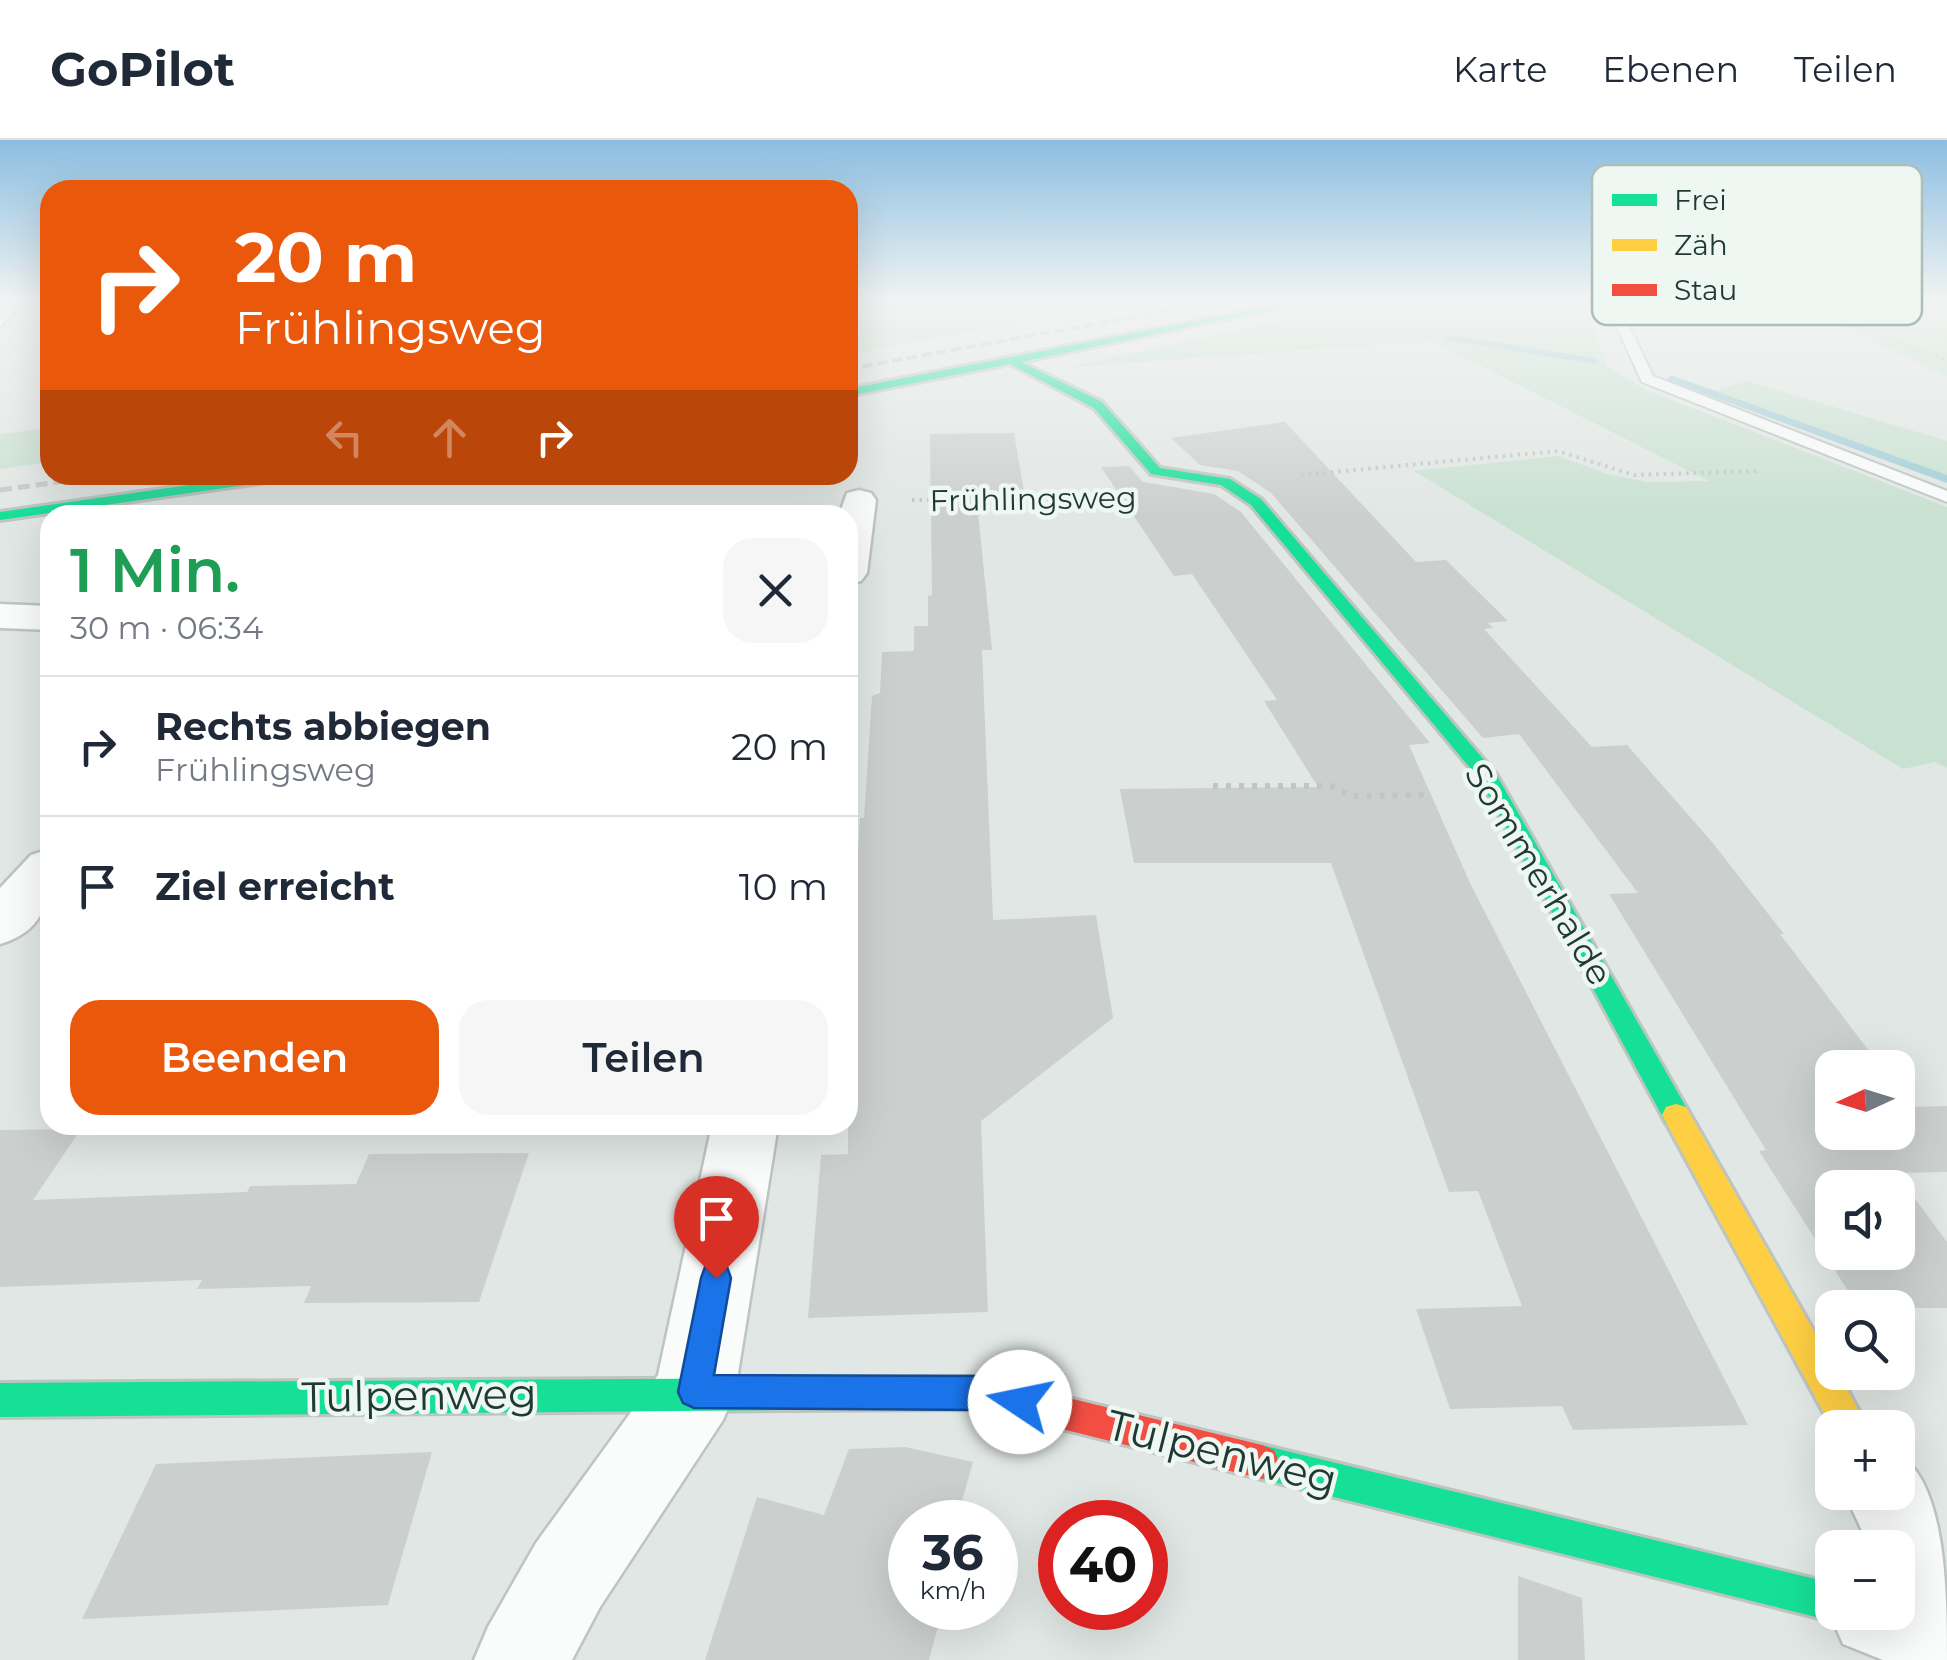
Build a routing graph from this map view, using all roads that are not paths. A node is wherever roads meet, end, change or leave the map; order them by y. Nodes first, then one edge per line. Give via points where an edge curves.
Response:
1 (954, 374) edge
2 (1037, 374) edge
3 (1645, 374) edge
4 (858, 391) edge
5 (218, 485) edge
6 (1947, 496) edge
7 (859, 500) dead end
8 (77, 505) edge
9 (858, 507) edge
10 (40, 510) edge
11 (0, 516) edge
12 (0, 616) edge
13 (40, 618) edge
14 (40, 878) edge
15 (0, 924) edge
16 (743, 1135) edge
17 (694, 1392) junction
18 (0, 1400) edge
19 (1841, 1410) edge
20 (1897, 1510) edge
21 (1815, 1598) edge
22 (1947, 1601) edge
23 (1915, 1622) edge
24 (1947, 1630) edge
25 (521, 1660) edge

1 - 4 street
2 - 19 street, Sommerhalde via 1098,405 1156,471 1225,482 1263,508 1499,795
3 - 6 lane
5 - 8 street
7 - 9 street
10 - 11 street
12 - 13 street
14 - 15 street
16 - 17 street
17 - 18 street, Tulpenweg
17 - 21 street, Tulpenweg via 982,1393
17 - 25 street via 568,1574
20 - 22 street
23 - 24 street

